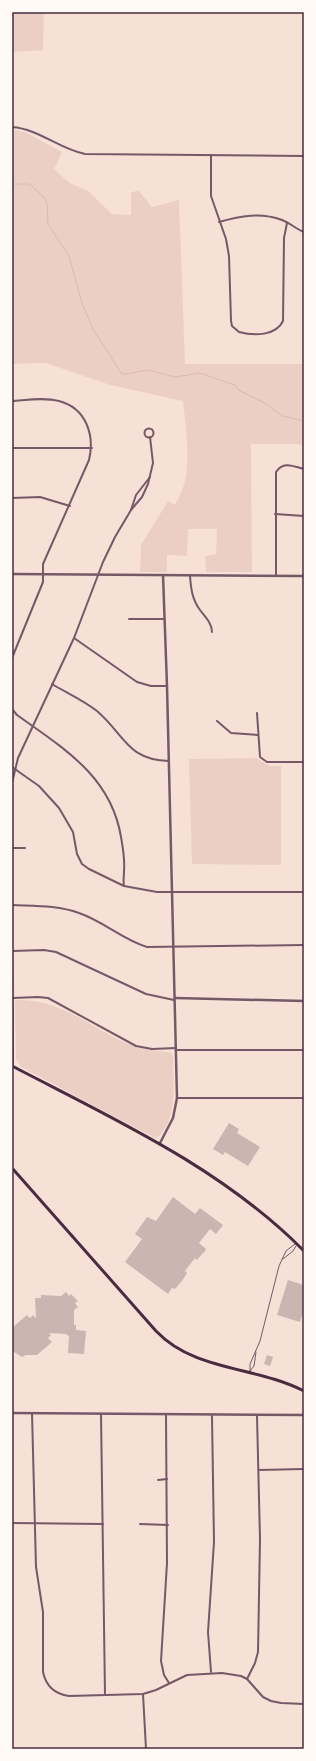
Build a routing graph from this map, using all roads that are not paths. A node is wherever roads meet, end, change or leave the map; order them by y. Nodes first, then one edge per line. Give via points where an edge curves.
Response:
1 (12, 127) edge
2 (210, 155) junction
3 (304, 156) edge
4 (219, 222) junction
5 (287, 222) junction
6 (304, 232) edge
7 (12, 401) edge
8 (150, 438) junction
9 (12, 448) edge
10 (92, 448) junction
11 (304, 469) edge
12 (150, 477) junction
13 (12, 498) edge
14 (70, 506) junction
15 (131, 510) junction
16 (275, 514) junction
17 (304, 516) edge
18 (12, 574) edge
19 (43, 574) junction
20 (99, 574) junction
21 (163, 575) junction
22 (276, 575) junction
23 (190, 576) junction
24 (304, 576) edge
25 (129, 619) dead end
26 (164, 619) junction
27 (212, 632) dead end
28 (74, 638) junction
29 (12, 658) edge
30 (52, 684) junction
31 (167, 686) junction
32 (12, 709) edge
33 (257, 713) dead end
34 (217, 721) dead end
35 (33, 726) junction
36 (258, 736) junction
37 (169, 761) junction
38 (304, 762) edge
39 (13, 768) edge
40 (12, 783) edge
41 (12, 848) edge
42 (24, 848) dead end
43 (124, 886) junction
44 (173, 892) junction
45 (304, 892) edge
46 (12, 905) edge
47 (174, 946) junction
48 (304, 946) edge
49 (12, 947) edge
50 (12, 951) edge
51 (13, 998) edge
52 (175, 999) junction
53 (304, 1001) edge
54 (176, 1049) junction
55 (304, 1050) edge
56 (13, 1067) edge
57 (178, 1098) junction
58 (304, 1098) edge
59 (160, 1144) junction
60 (12, 1168) edge
61 (297, 1243) junction
62 (304, 1251) edge
63 (282, 1259) junction
64 (256, 1352) junction
65 (250, 1372) junction
66 (304, 1391) edge
67 (12, 1413) edge
68 (32, 1413) junction
69 (101, 1414) junction
70 (166, 1415) junction
71 (304, 1415) edge
72 (212, 1416) junction
73 (257, 1416) junction
74 (304, 1469) edge
75 (259, 1470) junction
76 (167, 1479) junction
77 (158, 1480) dead end
78 (12, 1523) edge
79 (35, 1523) junction
80 (102, 1524) junction
81 (140, 1524) dead end
82 (168, 1524) junction
83 (211, 1672) junction
84 (246, 1679) junction
85 (169, 1682) junction
86 (143, 1694) junction
87 (105, 1695) junction
88 (304, 1704) edge
89 (146, 1749) edge

1 - 2 street via 34,131 74,152 85,154
2 - 3 street
2 - 4 street via 211,196
4 - 5 street via 251,216 270,217
4 - 5 street via 229,256 231,322 239,332 271,333 281,326 284,317 284,238
5 - 6 street
7 - 10 street via 50,400 70,406 81,414 86,422
8 - 8 street via 154,432 148,428 145,435
8 - 12 street via 153,463
9 - 10 street
10 - 14 street
11 - 16 street via 285,465 278,469 275,476
12 - 15 street via 142,497
12 - 15 street via 136,495
13 - 14 street via 40,497
14 - 19 street via 43,564
15 - 20 street
16 - 17 street
16 - 22 street
18 - 19 street
19 - 20 street
19 - 29 street via 43,582
20 - 21 street
20 - 28 street
21 - 23 street
21 - 26 street
22 - 23 street
22 - 24 street
23 - 27 street via 190,590 210,623
25 - 26 street
26 - 31 street
28 - 30 street
28 - 31 street via 137,682 151,686
30 - 35 street
30 - 37 street via 97,712 137,753 154,760
31 - 37 street
32 - 35 street
33 - 36 street
34 - 36 street via 231,734
35 - 39 street
35 - 43 street via 79,761 105,794 115,814 121,836
36 - 38 street via 260,757 263,760
37 - 44 street
39 - 40 street
39 - 43 street via 39,786 59,808 73,832 77,854 82,864
41 - 42 street
43 - 44 street via 146,891
44 - 45 street
44 - 47 street
46 - 47 street via 70,910 142,945 155,948
47 - 48 street
47 - 52 street
49 - 50 street
50 - 51 street
50 - 52 street via 56,952 146,994
51 - 54 street via 48,998 136,1046
51 - 56 street
52 - 53 street
52 - 54 street
54 - 55 street
54 - 57 street
56 - 59 highway
57 - 58 street
57 - 59 street via 173,1118
59 - 61 highway via 217,1178
60 - 65 highway via 163,1339 192,1357
61 - 62 highway
61 - 63 lane via 293,1251
61 - 63 lane via 286,1251
63 - 64 lane
64 - 65 lane via 254,1366
64 - 65 lane via 250,1364
65 - 66 highway via 285,1382
67 - 68 street
68 - 69 street
68 - 79 street
69 - 70 street
69 - 80 street
70 - 72 street
70 - 76 street
71 - 73 street
72 - 73 street
72 - 83 street via 214,1542 208,1632
73 - 75 street
74 - 75 street
75 - 84 street via 258,1652 256,1663
76 - 77 street
76 - 82 street
78 - 79 street
79 - 80 street
79 - 87 street via 36,1567 43,1612 43,1672 46,1682 52,1690 63,1695
80 - 87 street
81 - 82 street
82 - 85 street via 161,1661 164,1675
83 - 84 street via 234,1674
83 - 85 street via 187,1675
84 - 88 street via 263,1697 271,1701
85 - 86 street
86 - 87 street
86 - 89 street

